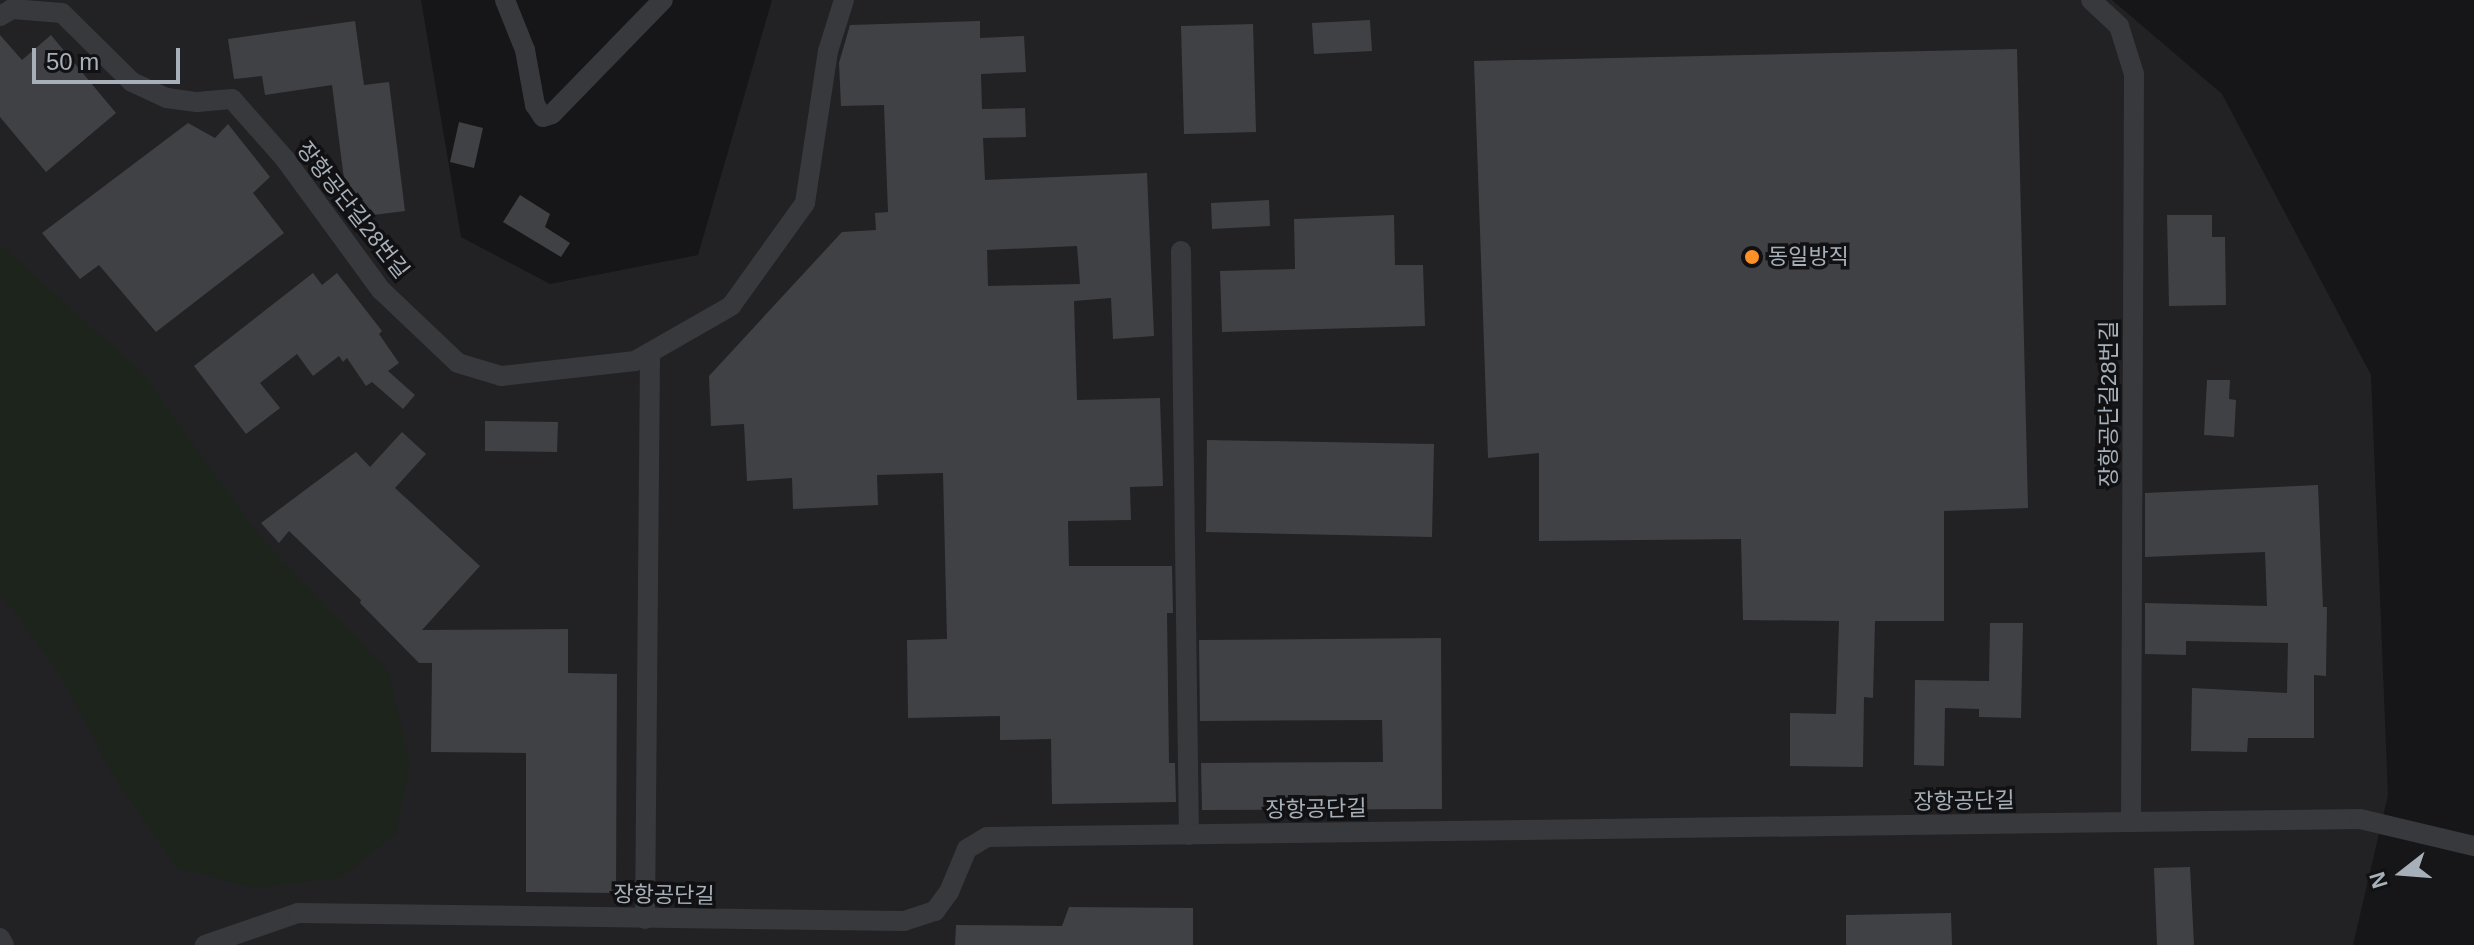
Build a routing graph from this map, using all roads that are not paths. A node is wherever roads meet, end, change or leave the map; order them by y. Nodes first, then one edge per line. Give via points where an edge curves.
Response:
1 (505, 0) edge
2 (663, 0) edge
3 (844, 0) edge
4 (2091, 0) edge
5 (0, 16) edge
6 (1181, 251) dead end
7 (650, 353) junction
8 (2131, 822) junction
9 (1189, 835) junction
10 (2474, 846) edge
11 (645, 919) junction
12 (0, 938) edge
13 (4, 945) edge
14 (205, 945) edge

1 - 2 street via 543,117 552,114
3 - 7 street, 장항공단길28번길 via 828,51 805,203 731,306
4 - 8 street, 장항공단길28번길 via 2119,26 2134,74
5 - 7 street, 장항공단길28번길 via 12,9 62,13 132,82 167,98 232,99 285,159 381,290 458,363 501,376 635,361
6 - 9 street
7 - 11 street
8 - 9 street, 장항공단길
8 - 10 street, 장항공단길 via 2360,819
9 - 11 street, 장항공단길 via 987,837 967,849 935,911 904,921
11 - 14 street, 장항공단길 via 298,913
12 - 13 street

